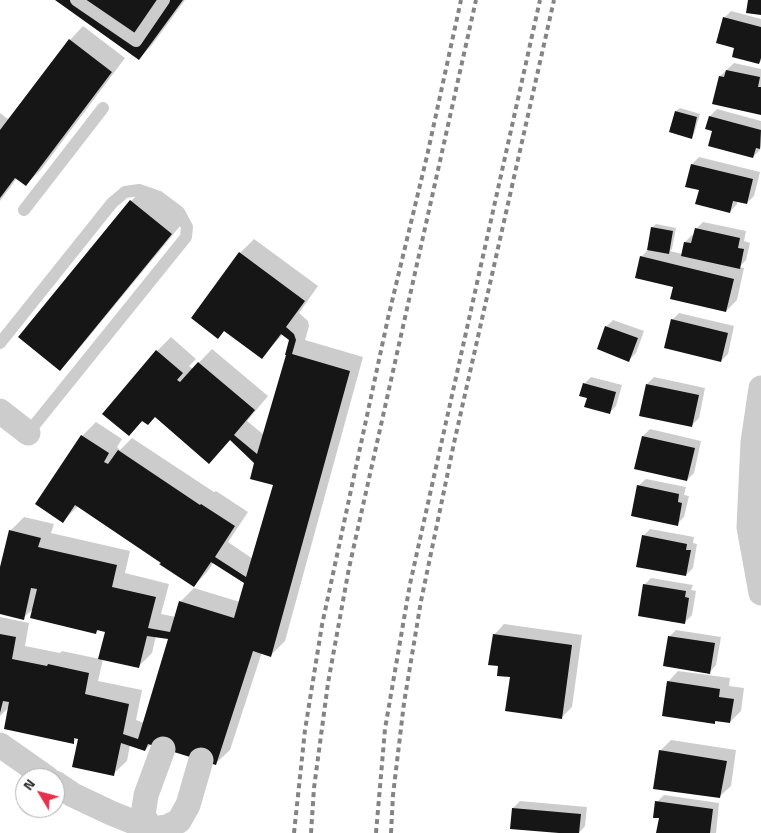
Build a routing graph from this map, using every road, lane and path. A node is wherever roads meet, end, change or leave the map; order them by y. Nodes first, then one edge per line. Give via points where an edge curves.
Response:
1 (76, 0) edge
2 (164, 0) edge
3 (103, 108) dead end
4 (24, 210) dead end
5 (0, 343) edge
6 (761, 388) edge
7 (0, 411) edge
8 (28, 434) joint
9 (761, 593) edge
10 (0, 745) edge
11 (163, 749) dead end
12 (201, 760) dead end
13 (33, 768) edge
14 (155, 773) junction
15 (193, 785) junction
16 (65, 790) edge
17 (151, 829) junction

1 - 2 lane via 136,41
3 - 4 lane
5 - 8 lane via 112,203 125,192 139,190 159,196 179,212 187,227 186,237
6 - 9 street via 753,442 749,527
7 - 8 street
10 - 13 street
11 - 14 street
12 - 15 street
14 - 15 street
14 - 17 street via 146,795 143,815
15 - 17 street via 188,805 179,821
16 - 17 street

